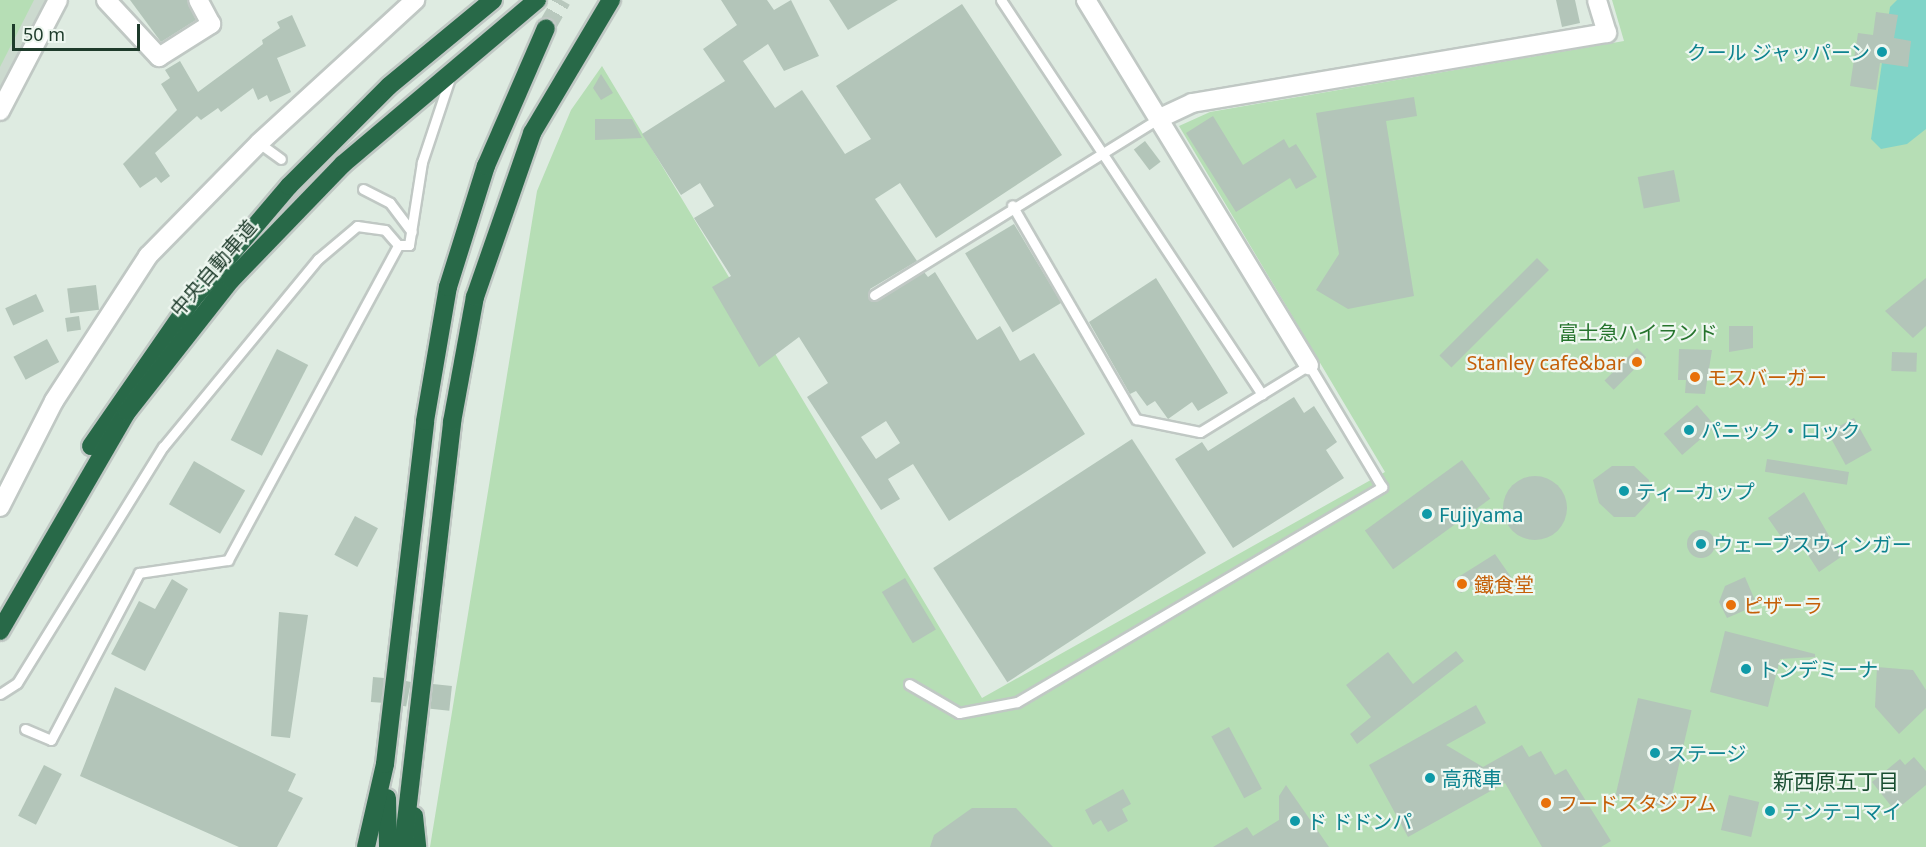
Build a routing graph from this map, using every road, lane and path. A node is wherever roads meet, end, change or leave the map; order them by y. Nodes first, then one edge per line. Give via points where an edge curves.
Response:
1 (57, 0) edge
2 (106, 0) edge
3 (198, 0) edge
4 (415, 0) edge
5 (493, 0) edge
6 (537, 0) edge
7 (611, 0) edge
8 (1001, 0) edge
9 (1086, 0) edge
10 (1597, 0) edge
11 (546, 28) tunnel mouth
12 (454, 68) junction
13 (0, 111) edge
14 (1158, 119) junction
15 (259, 143) junction
16 (1105, 150) junction
17 (281, 159) dead end
18 (363, 189) dead end
19 (1012, 205) junction
20 (412, 232) junction
21 (398, 245) junction
22 (874, 295) dead end
23 (1309, 365) junction
24 (1262, 394) junction
25 (0, 507) edge
26 (0, 606) edge
27 (0, 631) edge
28 (909, 684) dead end
29 (0, 694) edge
30 (25, 729) dead end
31 (385, 764) junction
32 (412, 784) junction
33 (366, 847) edge
34 (388, 847) edge
35 (403, 847) edge
36 (417, 847) edge

1 - 13 street
2 - 3 street via 159,57 211,24
4 - 15 street
5 - 26 highway, 中央自動車道 via 328,144 192,300 111,412
6 - 12 highway, 中央自動車道
7 - 32 highway via 532,133 475,297 452,422
8 - 16 lane
9 - 14 street
10 - 14 street via 1607,33 1191,103
11 - 31 highway via 486,166 448,287 425,421
12 - 20 lane via 422,162
12 - 27 highway, 中央自動車道 via 290,215 178,343 82,481
14 - 16 lane
14 - 23 street
15 - 17 lane
15 - 25 street via 148,256 54,401
16 - 19 lane
16 - 24 lane
18 - 20 lane via 390,203
19 - 22 lane
19 - 24 lane via 1136,419 1200,432
20 - 21 lane via 409,245
21 - 29 lane via 385,231 357,226 318,259 163,447 17,683
21 - 30 lane via 228,560 139,573 51,740
23 - 24 lane
23 - 28 lane via 1382,487 1017,702 959,713
31 - 33 highway
31 - 34 highway
32 - 35 highway
32 - 36 highway

